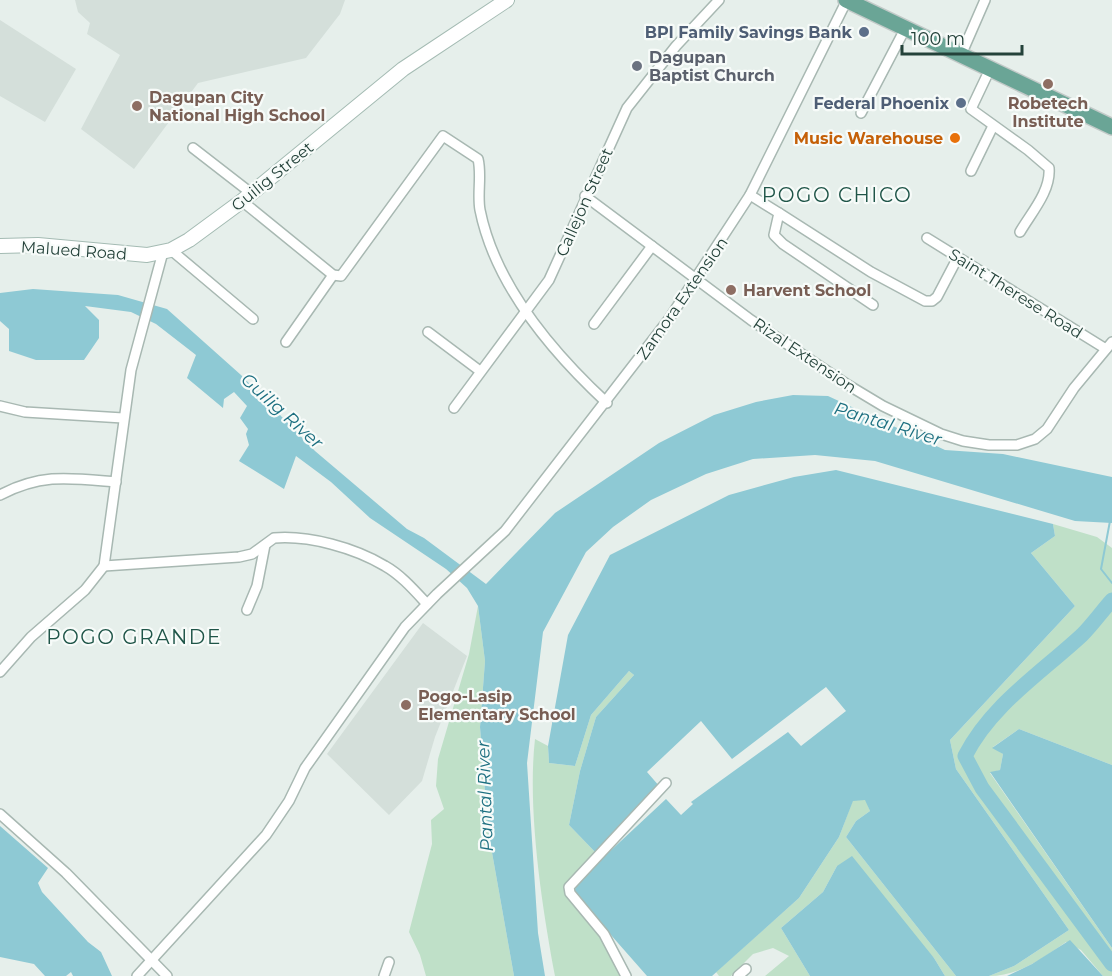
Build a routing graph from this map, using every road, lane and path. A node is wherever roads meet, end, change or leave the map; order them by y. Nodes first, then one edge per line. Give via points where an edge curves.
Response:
1 (507, 0) edge
2 (719, 0) edge
3 (846, 0) edge
4 (985, 0) edge
5 (905, 29) junction
6 (961, 55) junction
7 (990, 69) junction
8 (861, 113) dead end
9 (993, 126) junction
10 (1112, 127) edge
11 (193, 148) dead end
12 (971, 171) dead end
13 (750, 195) junction
14 (585, 196) junction
15 (246, 197) junction
16 (779, 213) junction
17 (1020, 232) dead end
18 (927, 238) dead end
19 (0, 246) edge
20 (652, 246) junction
21 (167, 251) junction
22 (147, 255) joint
23 (958, 257) junction
24 (333, 274) junction
25 (696, 278) junction
26 (873, 305) dead end
27 (526, 312) junction
28 (253, 319) dead end
29 (594, 324) dead end
30 (428, 332) dead end
31 (286, 342) dead end
32 (1109, 346) edge
33 (480, 371) junction
34 (607, 403) junction
35 (0, 406) edge
36 (454, 408) dead end
37 (123, 418) junction
38 (116, 482) junction
39 (0, 495) edge
40 (265, 545) junction
41 (105, 566) junction
42 (427, 603) junction
43 (247, 610) dead end
44 (0, 672) edge
45 (666, 783) dead end
46 (0, 814) edge
47 (151, 960) junction
48 (389, 962) dead end
49 (137, 976) edge
50 (167, 976) edge
51 (384, 976) edge
52 (626, 976) edge

1 - 15 street, Guilig Street via 379,87
2 - 14 street, Callejon Street via 627,108
3 - 5 main road
3 - 13 street, Zamora Extension
4 - 6 street
5 - 6 main road
5 - 8 street
6 - 7 main road
7 - 9 street via 970,107
7 - 10 main road
9 - 12 street
9 - 17 street via 1049,168 1042,195
11 - 15 street
13 - 16 street
13 - 25 street, Zamora Extension
14 - 20 street, Rizal Extension
14 - 27 street, Callejon Street via 549,280
15 - 21 street, Guilig Street via 189,240
15 - 24 street
16 - 23 street via 871,272 925,301 937,297
16 - 26 street via 774,231 777,239
18 - 23 street, Saint Therese Road
19 - 22 street, Malued Road via 38,245
20 - 25 street, Rizal Extension
20 - 29 street
21 - 22 street, Guilig Street
21 - 28 street
21 - 37 street via 141,326
23 - 32 street, Saint Therese Road
24 - 27 street via 345,274 443,136 478,159 480,210 493,252 506,283
24 - 31 street
25 - 32 street, Rizal Extension via 751,320 883,406 963,441 1017,445 1035,439 1047,429
25 - 34 street, Zamora Extension
27 - 33 street, Callejon Street
27 - 34 street
30 - 33 street
33 - 36 street, Callejon Street
34 - 42 street, Zamora Extension via 505,531
35 - 37 street via 25,412
37 - 38 street
38 - 39 street via 38,479
38 - 41 street
40 - 41 street via 239,557
40 - 42 street via 274,538 309,540 367,558 387,567
40 - 43 street via 257,586
41 - 44 street via 85,591 32,637
42 - 47 street, Zamora Extension via 405,627 317,752 278,820
45 - 52 street via 569,887 604,934
46 - 47 street via 66,873
47 - 49 street, Zamora Extension
47 - 50 street
48 - 51 street

